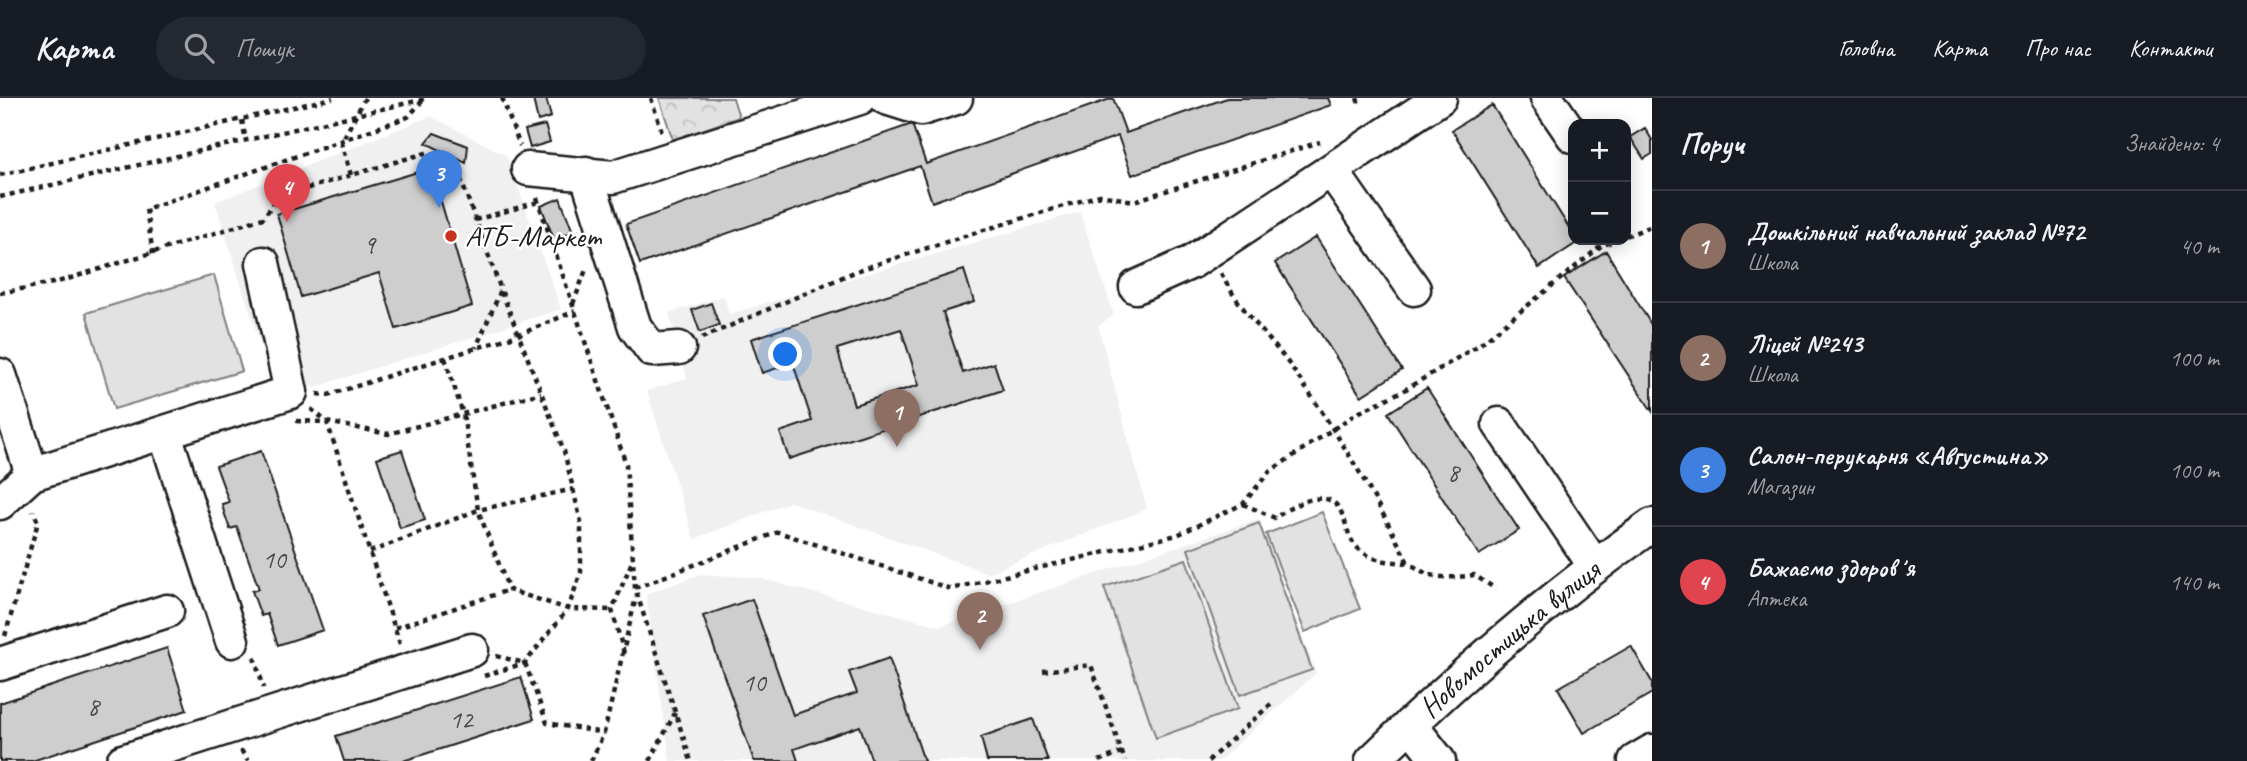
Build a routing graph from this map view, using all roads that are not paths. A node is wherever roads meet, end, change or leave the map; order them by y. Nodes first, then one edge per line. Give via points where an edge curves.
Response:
1 (860, 98) edge
2 (886, 98) edge
3 (956, 98) edge
4 (1440, 98) edge
5 (1547, 98) edge
6 (1568, 129) edge
7 (528, 169) road end
8 (1332, 172) junction
9 (586, 173) junction
10 (263, 263) dead end
11 (1136, 287) dead end
12 (1414, 289) dead end
13 (679, 348) road end
14 (0, 375) edge
15 (1499, 424) dead end
16 (165, 434) junction
17 (17, 487) edge
18 (1652, 525) edge
19 (1594, 565) junction
20 (167, 611) dead end
21 (232, 641) dead end
22 (472, 650) road end
23 (6, 662) edge
24 (1410, 724) junction
25 (1652, 751) edge
26 (130, 760) edge
27 (1372, 761) edge
28 (1439, 761) edge
29 (1635, 761) edge

1 - 9 street via 613,177
2 - 3 street via 921,108
4 - 8 street
5 - 6 street
7 - 9 street
8 - 11 street via 1192,262
8 - 12 street
9 - 13 street via 635,327 652,350
10 - 16 street via 291,392
14 - 17 street
15 - 19 street
16 - 17 street
16 - 21 street
18 - 19 street, Новомостицька вулиця
19 - 24 street, Новомостицька вулиця
20 - 23 street
22 - 26 street
24 - 27 street, Новомостицька вулиця
24 - 28 street
25 - 29 street

